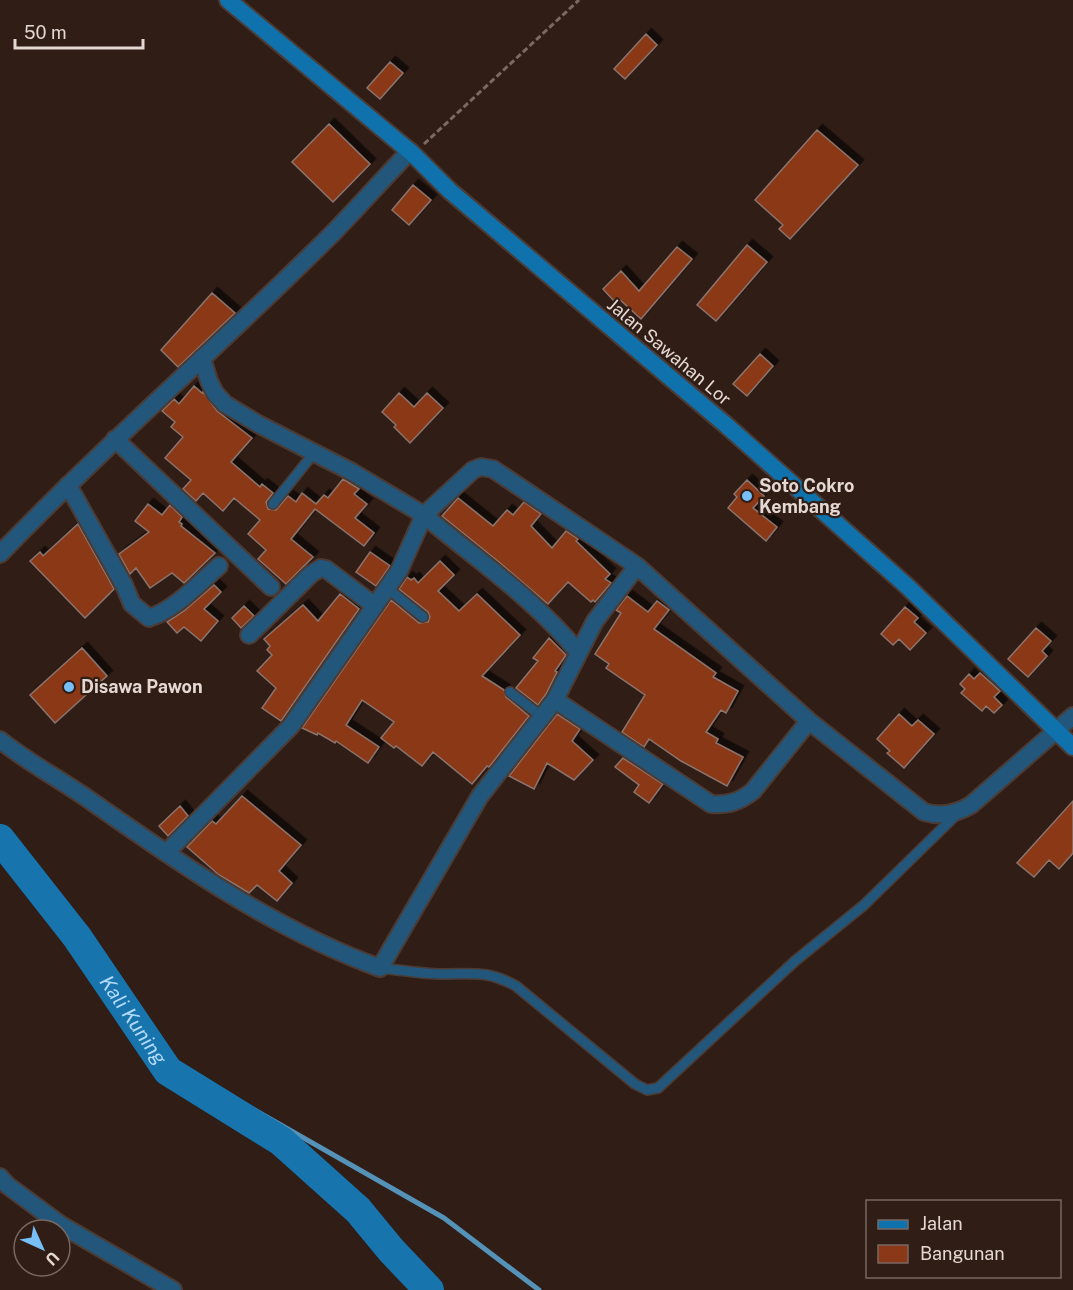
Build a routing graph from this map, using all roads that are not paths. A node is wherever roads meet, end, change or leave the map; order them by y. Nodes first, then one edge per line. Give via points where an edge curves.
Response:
1 (228, 0) edge
2 (411, 152) junction
3 (202, 358) junction
4 (115, 439) junction
5 (314, 453) junction
6 (68, 484) junction
7 (273, 504) dead end
8 (424, 515) junction
9 (0, 554) edge
10 (219, 566) dead end
11 (637, 566) junction
12 (271, 587) dead end
13 (387, 588) junction
14 (375, 606) junction
15 (423, 617) dead end
16 (249, 635) dead end
17 (578, 652) junction
18 (510, 692) dead end
19 (555, 700) junction
20 (541, 716) junction
21 (1073, 716) edge
22 (809, 721) junction
23 (1054, 730) junction
24 (0, 740) edge
25 (1073, 747) edge
26 (960, 812) junction
27 (166, 853) junction
28 (380, 969) junction
29 (0, 1177) edge
30 (173, 1290) edge

1 - 2 main road, Jalan Sawahan Lor
2 - 3 street
2 - 23 main road, Jalan Sawahan Lor via 908,587
3 - 4 street
3 - 5 street via 209,381 225,404
4 - 6 street
4 - 12 street
5 - 7 lane
5 - 8 street
6 - 9 street
6 - 10 street via 132,604 148,618 171,608
8 - 11 street via 473,470 493,469
8 - 13 street via 399,571
8 - 17 street via 537,609
11 - 17 street via 595,621
11 - 22 street
13 - 14 street
13 - 15 lane
14 - 16 street via 321,568
14 - 27 street via 291,726
17 - 19 street
18 - 20 lane
19 - 20 street
19 - 22 street via 711,804 727,805 748,795
20 - 28 street via 480,796
21 - 23 street
22 - 26 street via 924,812
23 - 25 main road, Jalan Sawahan Lor
23 - 26 street
24 - 27 street
26 - 28 lane via 864,905 795,961 658,1088 647,1090 635,1084 516,986 499,977
27 - 28 street via 260,911
29 - 30 street via 61,1226

